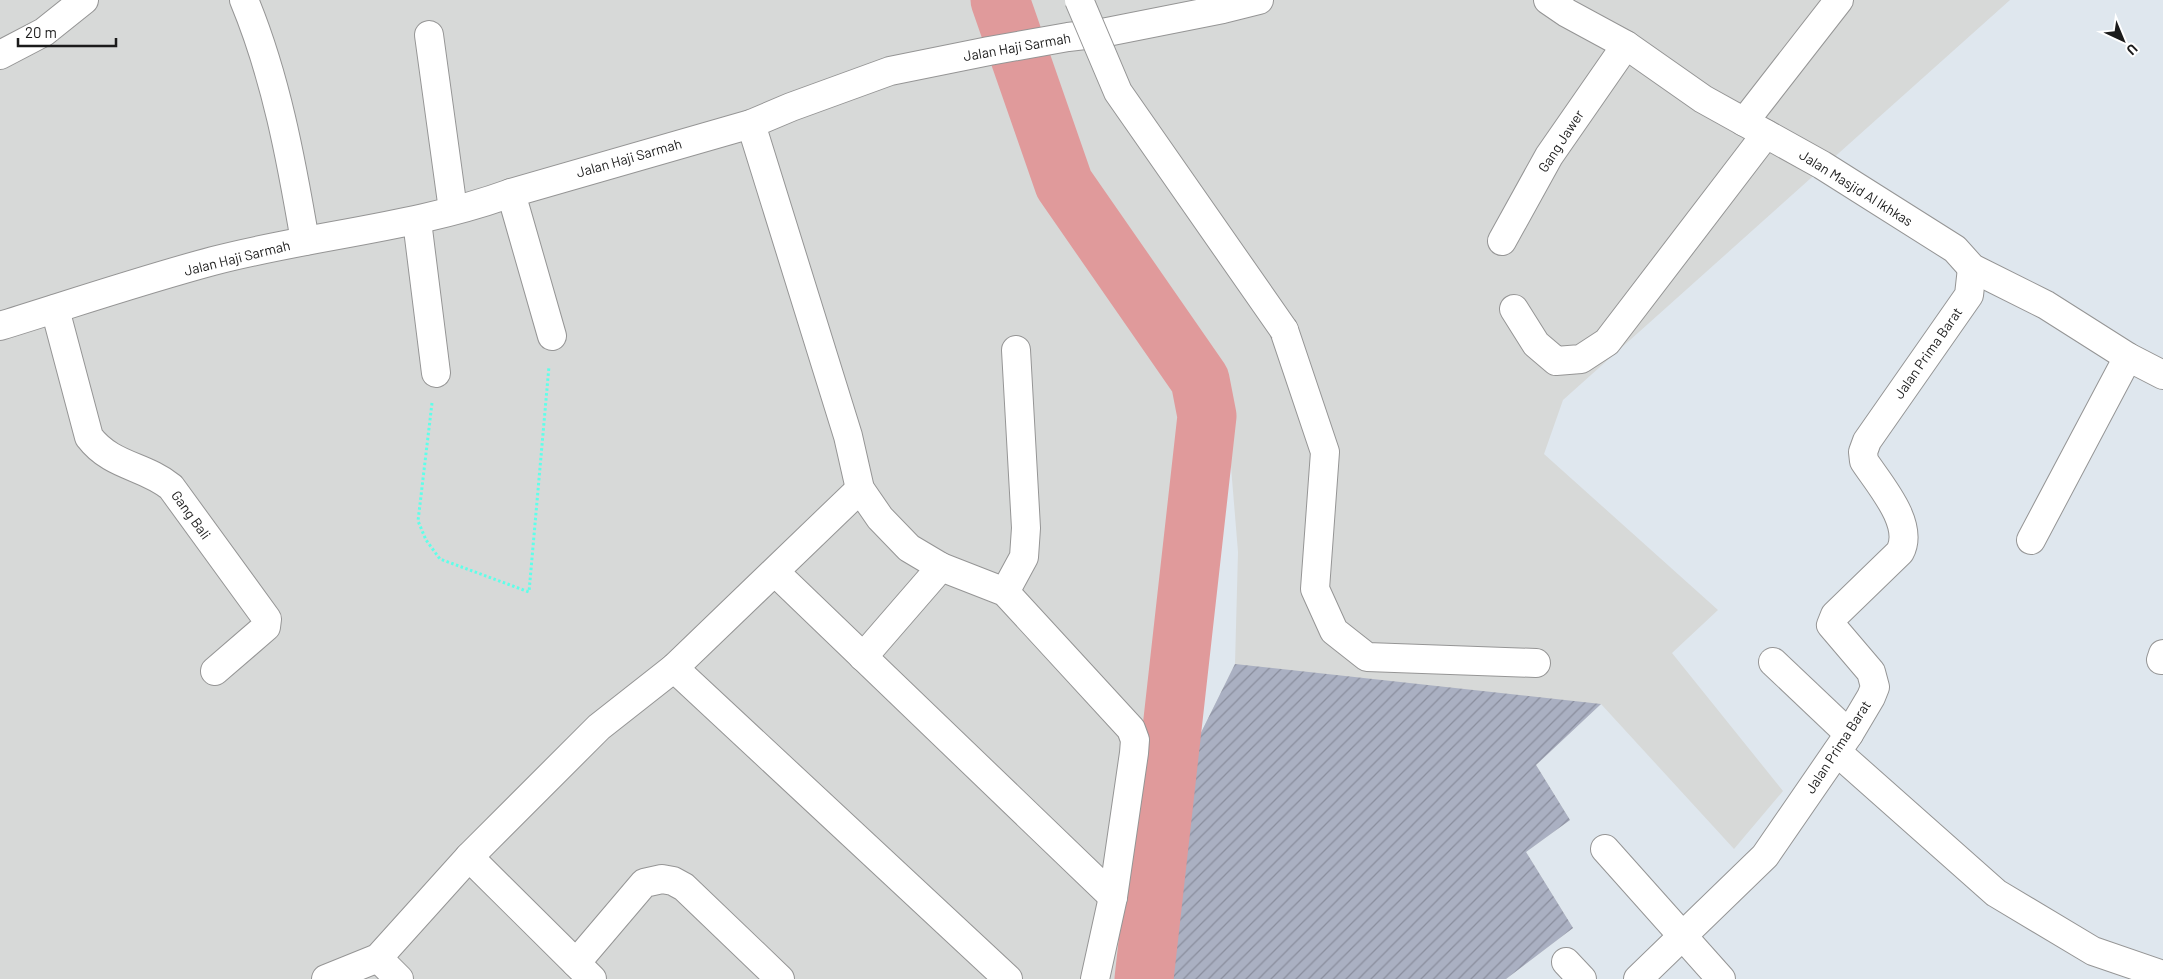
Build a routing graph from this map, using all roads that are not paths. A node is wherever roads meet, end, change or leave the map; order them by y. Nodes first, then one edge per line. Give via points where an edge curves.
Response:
1 (84, 0) edge
2 (244, 0) edge
3 (1079, 0) edge
4 (1259, 0) edge
5 (1548, 0) edge
6 (1839, 0) edge
7 (429, 34) dead end
8 (1626, 45) junction
9 (0, 55) edge
10 (751, 124) junction
11 (1755, 128) junction
12 (511, 193) junction
13 (453, 210) junction
14 (417, 221) junction
15 (1502, 240) dead end
16 (305, 241) junction
17 (1972, 268) junction
18 (55, 309) junction
19 (1514, 309) dead end
20 (0, 326) edge
21 (552, 336) road end
22 (1016, 350) dead end
23 (2128, 357) junction
24 (436, 373) road end
25 (2163, 375) edge
26 (860, 489) junction
27 (2031, 540) dead end
28 (941, 567) junction
29 (775, 572) junction
30 (1005, 592) junction
31 (863, 657) junction
32 (1773, 662) dead end
33 (1536, 663) dead end
34 (674, 668) junction
35 (215, 671) dead end
36 (1843, 743) junction
37 (1605, 849) dead end
38 (469, 857) junction
39 (1113, 897) junction
40 (1681, 936) junction
41 (378, 958) junction
42 (584, 971) edge
43 (2163, 976) edge
44 (326, 979) edge
45 (399, 979) edge
46 (780, 979) edge
47 (1008, 979) edge
48 (1095, 979) edge
49 (1638, 979) edge
50 (1721, 979) edge

1 - 9 street via 44,32
2 - 16 street via 258,35 287,139
3 - 33 street, bridge via 1118,92 1284,330 1325,452 1314,589 1334,631 1367,657
4 - 10 street, Jalan Haji Sarmah via 1102,34 1068,37 890,71
5 - 8 street, Jalan Masjid Al Ikhkas
6 - 11 street
7 - 13 street
8 - 11 street, Jalan Masjid Al Ikhkas via 1704,99
8 - 15 street, Gang Jawer via 1549,156
10 - 12 street, Jalan Haji Sarmah
10 - 26 street via 848,436
11 - 17 street, Jalan Masjid Al Ikhkas via 1822,165 1955,249
11 - 19 street via 1607,342 1581,359 1556,361 1536,344
12 - 13 street, Jalan Haji Sarmah via 473,207
12 - 21 street
13 - 14 street, Jalan Haji Sarmah
14 - 16 street, Jalan Haji Sarmah
14 - 24 street
16 - 18 street, Jalan Haji Sarmah via 214,261
17 - 23 street, Jalan Masjid Al Ikhkas via 2046,305
17 - 36 street, Jalan Prima Barat via 1969,295 1867,441 1863,452 1864,461 1899,514 1904,544 1900,552 1835,615 1831,625 1871,672 1875,687
18 - 20 street, Jalan Haji Sarmah
18 - 35 street, Gang Bali via 89,437 114,459 158,476 172,487 267,619 266,627
22 - 30 street via 1026,528 1024,557
23 - 25 street, Jalan Masjid Al Ikhkas
23 - 27 street
26 - 28 street via 880,518 909,548
26 - 29 street
28 - 30 street
28 - 31 street
29 - 31 street
29 - 34 street
30 - 39 street via 1131,729 1135,740
31 - 39 street
32 - 36 street
34 - 38 street via 599,727
34 - 47 street
36 - 40 street, Jalan Prima Barat via 1765,856
36 - 43 street via 1996,893 2093,951
37 - 40 street
38 - 41 street
38 - 42 street
39 - 48 street
40 - 49 street, Jalan Prima Barat
40 - 50 street
41 - 44 street
41 - 45 street
42 - 46 street via 644,883 662,879 684,887

